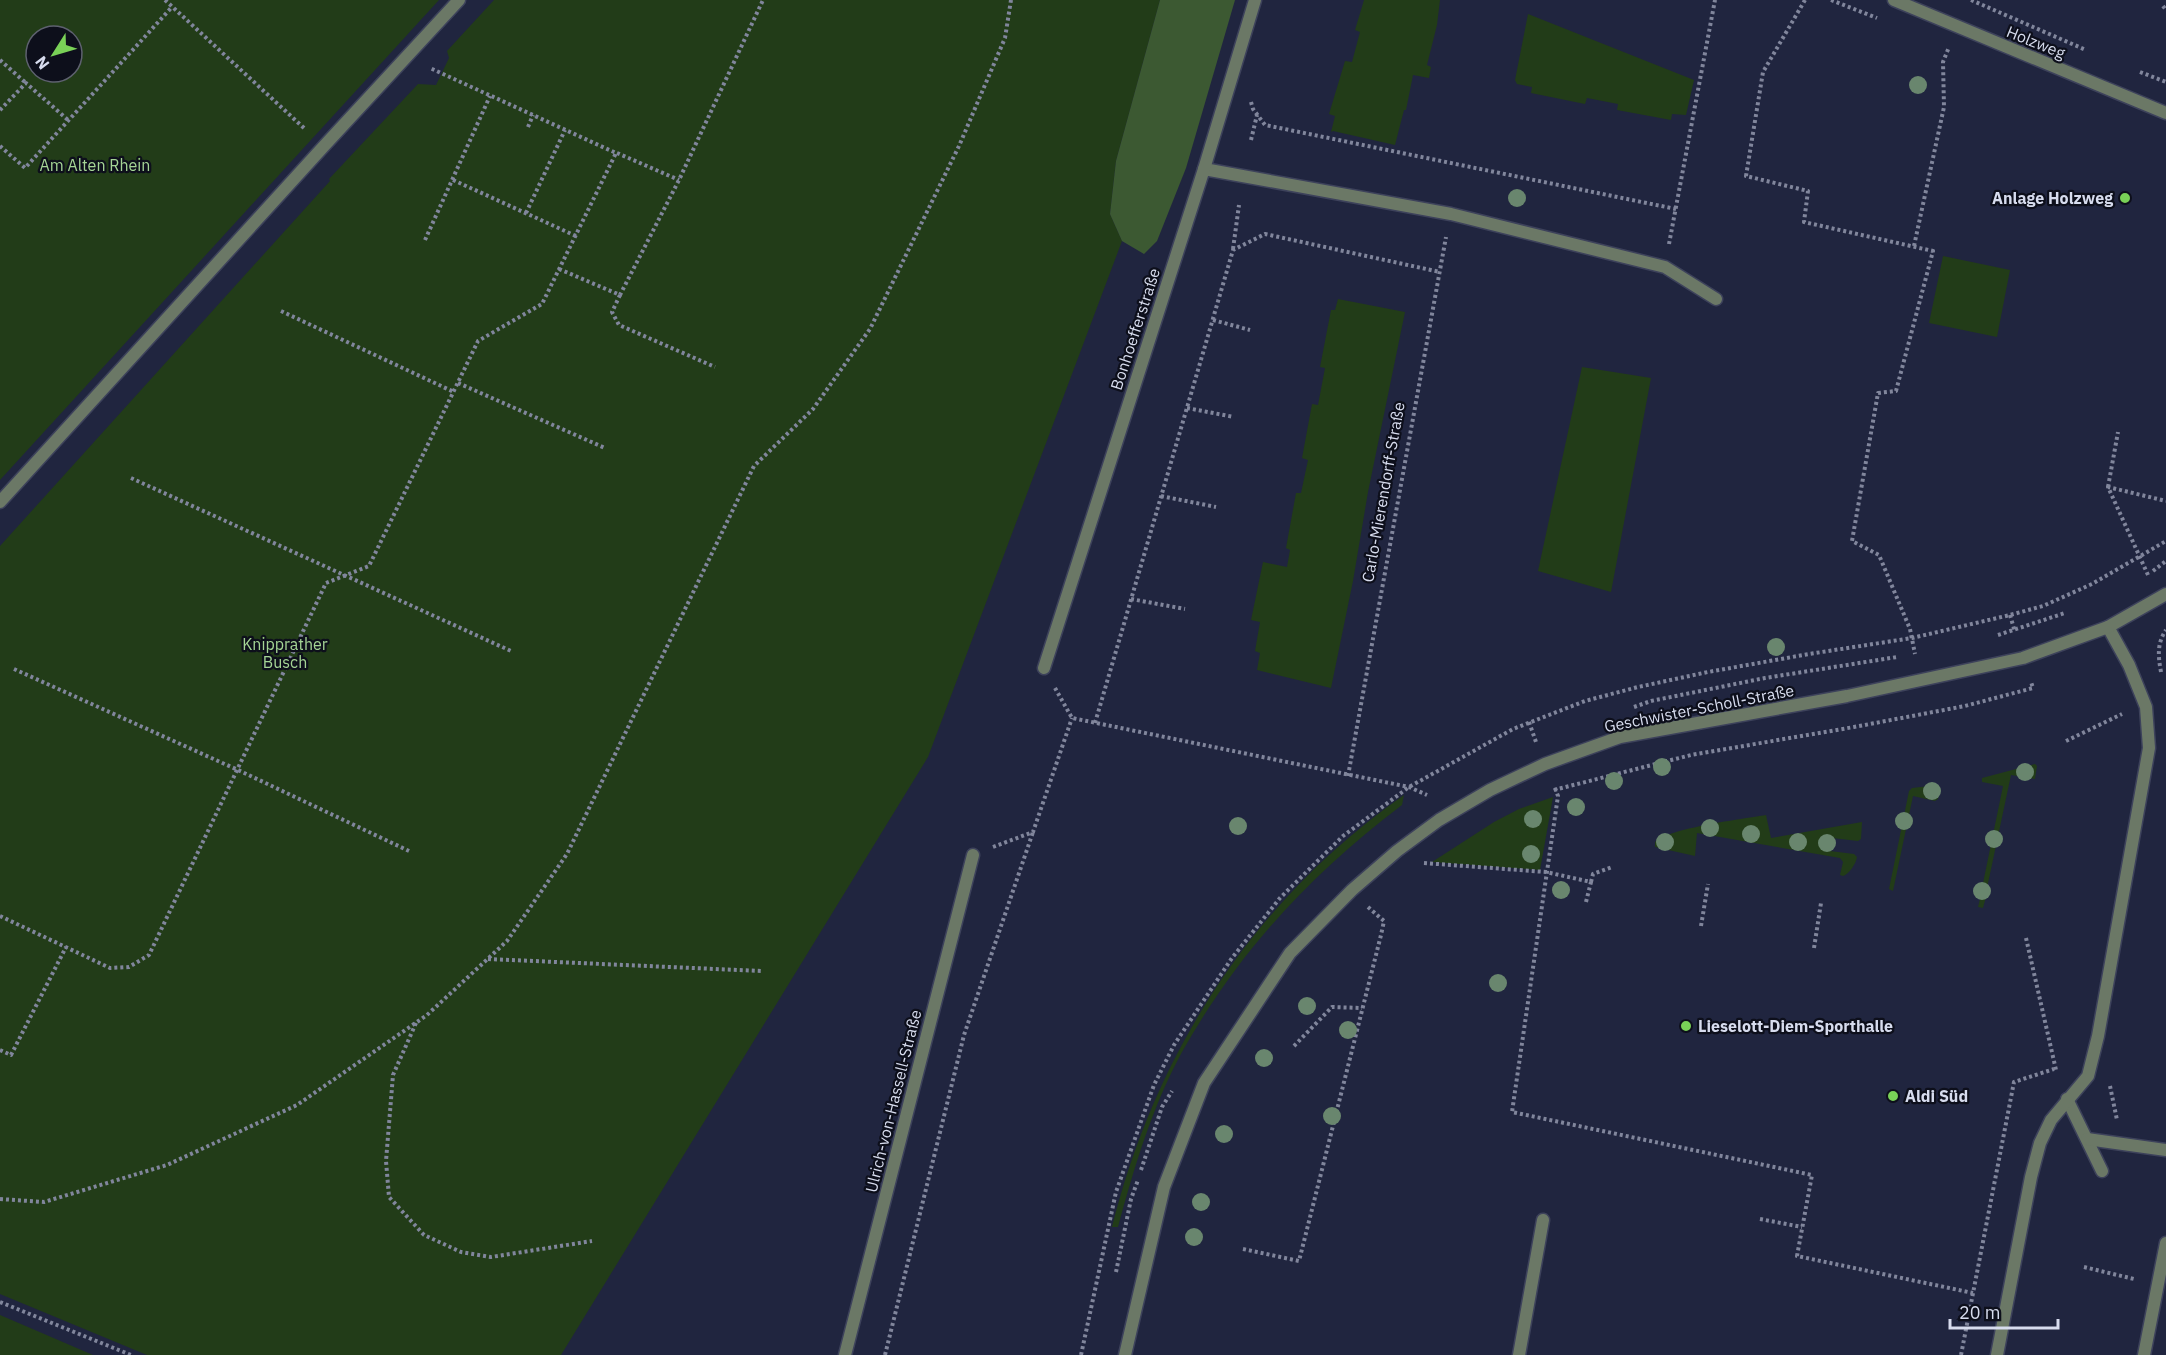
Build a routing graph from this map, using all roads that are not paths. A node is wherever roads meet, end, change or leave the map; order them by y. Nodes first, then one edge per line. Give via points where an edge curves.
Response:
1 (459, 0) edge
2 (1255, 0) edge
3 (1896, 0) edge
4 (2166, 113) edge
5 (1204, 169) junction
6 (1716, 299) dead end
7 (0, 502) edge
8 (2166, 594) edge
9 (2108, 627) junction
10 (1044, 668) road end
11 (973, 855) road end
12 (2067, 1099) junction
13 (2087, 1139) junction
14 (2166, 1150) edge
15 (2102, 1171) dead end
16 (1543, 1220) dead end
17 (2166, 1243) edge
18 (845, 1355) edge
19 (1125, 1355) edge
20 (1519, 1355) edge
21 (1997, 1355) edge
22 (2144, 1355) edge

1 - 7 street
2 - 5 street, Bonhoefferstraße
3 - 4 street, Holzweg
5 - 6 street via 1451,214 1665,267
5 - 10 street, Bonhoefferstraße
8 - 9 street, Geschwister-Scholl-Straße
9 - 12 street via 2146,706 2149,748 2098,1036 2088,1076
9 - 19 street, Geschwister-Scholl-Straße via 2023,658 1847,696 1620,737 1545,764 1480,796 1397,850 1290,953 1204,1083 1164,1187
11 - 18 street, Ulrich-von-Hassell-Straße
12 - 13 street
12 - 21 street via 2040,1143
13 - 14 street
13 - 15 street
16 - 20 street
17 - 22 street

